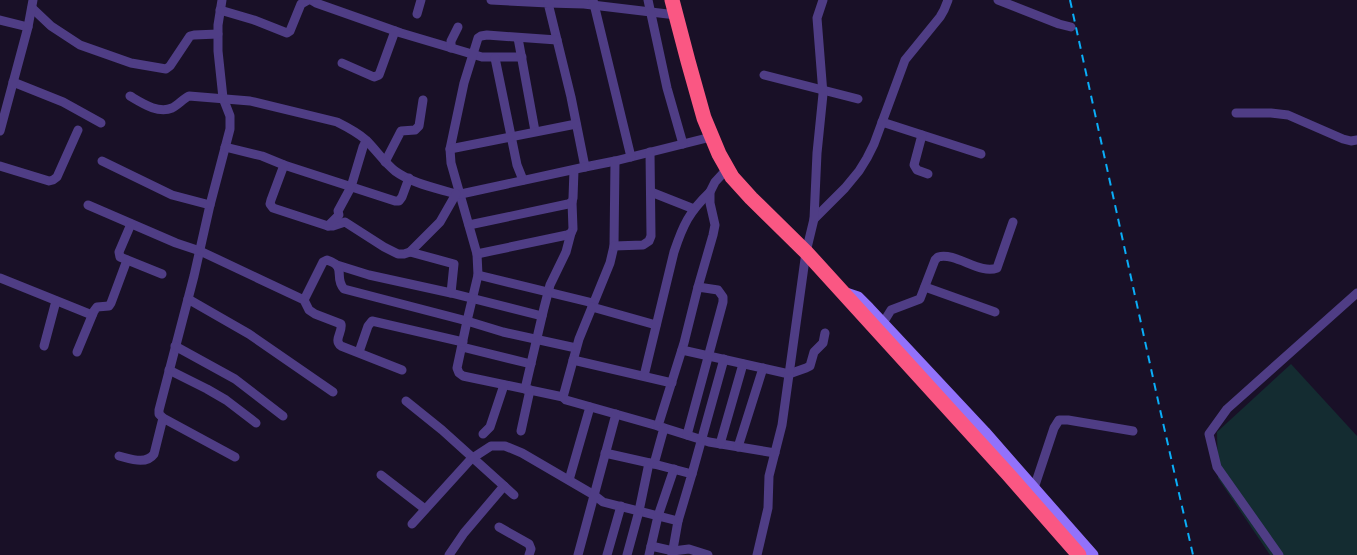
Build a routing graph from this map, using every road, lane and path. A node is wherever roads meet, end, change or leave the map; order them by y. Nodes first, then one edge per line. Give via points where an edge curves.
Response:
1 (222, 0) edge
2 (309, 0) edge
3 (421, 0) edge
4 (491, 0) edge
5 (648, 0) edge
6 (672, 0) edge
7 (823, 0) edge
8 (948, 0) edge
9 (998, 0) edge
10 (548, 2) edge
11 (594, 3) edge
12 (33, 4) edge
13 (220, 10) junction
14 (650, 12) junction
15 (417, 14) dead end
16 (676, 15) junction
17 (0, 20) edge
18 (28, 27) junction
19 (458, 27) dead end
20 (1071, 27) dead end
21 (395, 31) junction
22 (218, 34) junction
23 (518, 38) junction
24 (558, 40) junction
25 (451, 48) junction
26 (472, 54) junction
27 (522, 57) junction
28 (495, 58) junction
29 (342, 63) dead end
30 (764, 75) dead end
31 (13, 82) junction
32 (822, 89) junction
33 (130, 96) dead end
34 (224, 98) junction
35 (858, 98) dead end
36 (423, 100) dead end
37 (1236, 113) dead end
38 (882, 122) junction
39 (101, 123) dead end
40 (576, 124) junction
41 (1, 126) edge
42 (78, 130) dead end
43 (535, 131) junction
44 (922, 135) junction
45 (511, 136) junction
46 (712, 137) junction
47 (1357, 140) edge
48 (366, 141) junction
49 (683, 144) junction
50 (226, 147) junction
51 (450, 149) junction
52 (650, 152) junction
53 (981, 154) dead end
54 (630, 157) junction
55 (102, 161) dead end
56 (615, 161) junction
57 (385, 162) junction
58 (0, 166) edge
59 (284, 166) junction
60 (586, 167) junction
61 (727, 169) junction
62 (574, 170) junction
63 (928, 174) dead end
64 (409, 178) junction
65 (523, 180) junction
66 (351, 187) junction
67 (651, 192) junction
68 (710, 192) junction
69 (459, 194) junction
70 (572, 202) junction
71 (88, 205) dead end
72 (210, 206) junction
73 (694, 209) junction
74 (342, 218) junction
75 (814, 219) junction
76 (1013, 222) dead end
77 (131, 224) junction
78 (469, 225) junction
79 (571, 233) junction
80 (614, 246) junction
81 (200, 251) junction
82 (410, 252) junction
83 (806, 252) junction
84 (477, 254) junction
85 (127, 260) junction
86 (337, 265) junction
87 (162, 274) dead end
88 (478, 276) junction
89 (0, 278) edge
90 (698, 287) junction
91 (925, 287) junction
92 (549, 292) junction
93 (843, 292) junction
94 (450, 293) junction
95 (1357, 294) edge
96 (188, 299) junction
97 (472, 299) junction
98 (304, 300) junction
99 (56, 301) junction
100 (592, 305) junction
101 (994, 312) dead end
102 (92, 315) junction
103 (542, 316) junction
104 (467, 321) junction
105 (883, 323) junction
106 (656, 325) junction
107 (825, 333) dead end
108 (536, 339) junction
109 (462, 345) junction
110 (44, 346) dead end
111 (175, 346) junction
112 (576, 348) junction
113 (682, 350) junction
114 (78, 352) dead end
115 (359, 352) junction
116 (708, 355) junction
117 (724, 359) junction
118 (573, 360) junction
119 (530, 364) junction
120 (743, 364) junction
121 (763, 368) junction
122 (169, 370) junction
123 (402, 370) dead end
124 (788, 374) junction
125 (644, 376) junction
126 (672, 383) junction
127 (504, 385) junction
128 (527, 390) junction
129 (333, 392) dead end
130 (563, 396) junction
131 (406, 401) dead end
132 (590, 407) junction
133 (616, 414) junction
134 (283, 416) dead end
135 (163, 418) junction
136 (256, 423) dead end
137 (661, 427) junction
138 (521, 431) dead end
139 (1133, 431) dead end
140 (483, 434) dead end
141 (687, 435) junction
142 (702, 440) junction
143 (720, 444) junction
144 (738, 447) junction
145 (606, 453) junction
146 (775, 453) junction
147 (119, 456) dead end
148 (236, 457) dead end
149 (474, 457) junction
150 (652, 463) junction
151 (674, 469) junction
152 (692, 474) junction
153 (382, 475) dead end
154 (569, 480) junction
155 (504, 486) junction
156 (1034, 488) junction
157 (514, 495) dead end
158 (594, 495) junction
159 (620, 506) junction
160 (425, 509) junction
161 (639, 511) junction
162 (658, 516) junction
163 (678, 521) junction
164 (412, 524) dead end
165 (499, 526) dead end
166 (650, 550) edge
167 (673, 553) edge
168 (697, 553) edge
169 (449, 555) edge
170 (529, 555) edge
171 (578, 555) edge
172 (606, 555) edge
173 (627, 555) edge
174 (708, 555) edge
175 (757, 555) edge
176 (1079, 555) edge
177 (1093, 555) edge
178 (1279, 555) edge

1 - 13 street
2 - 13 street via 301,4 287,33
2 - 21 street
3 - 15 street
4 - 10 street
5 - 14 street
6 - 16 highway
7 - 32 street via 817,23
8 - 38 street via 940,18 905,60
9 - 20 street
10 - 11 street
10 - 24 street
11 - 14 street
11 - 54 street
12 - 18 street
12 - 22 street via 51,26 80,45 125,62 164,69 170,66 190,36
13 - 22 street
14 - 16 street
14 - 49 street
16 - 46 highway
17 - 18 street
18 - 31 street
19 - 25 street
21 - 25 street
21 - 29 street via 379,75 374,77
22 - 34 street
23 - 24 street
23 - 26 street via 482,36
23 - 27 street
24 - 40 street
25 - 26 street
26 - 28 street
26 - 51 street
27 - 28 street
27 - 43 street
28 - 45 street
30 - 32 street
31 - 39 street via 63,102
31 - 41 street
32 - 35 street
32 - 75 street
33 - 34 street via 160,110 174,108 189,96
34 - 48 street via 250,101 336,122
34 - 50 street via 230,116
36 - 57 street via 419,126 415,130 401,131
37 - 47 street via 1288,115 1343,139
38 - 44 street
38 - 75 street via 859,171
40 - 43 street
40 - 60 street
42 - 58 street via 53,180
43 - 45 street
44 - 53 street
44 - 63 street via 914,165 917,170
45 - 51 street
45 - 65 street
46 - 49 street
46 - 61 highway
48 - 57 street
48 - 66 street
49 - 52 street
50 - 59 street via 262,156
50 - 72 street
51 - 69 street
52 - 54 street
52 - 67 street
54 - 56 street
55 - 72 street via 172,195
56 - 60 street
56 - 80 street
57 - 64 street
59 - 66 street
59 - 74 street via 270,200 273,208 328,226
60 - 62 street
61 - 68 street
61 - 83 highway via 751,198
62 - 65 street
62 - 70 street
64 - 66 street via 399,201
64 - 69 street
65 - 69 street
66 - 74 street via 338,211
67 - 73 street
67 - 80 street via 652,229 649,241 643,246
68 - 73 street
68 - 90 street via 714,230
69 - 78 street
69 - 82 street via 440,222
70 - 78 street
70 - 79 street
71 - 77 street
72 - 81 street
73 - 106 street via 687,218 674,252
74 - 82 street via 384,247 398,254
75 - 83 street
76 - 91 street via 997,268 989,270 938,257
77 - 81 street
77 - 85 street via 118,252
78 - 84 street
79 - 84 street
79 - 92 street
80 - 100 street
81 - 96 street
81 - 98 street
82 - 94 street via 454,264
83 - 93 highway
83 - 124 street
84 - 88 street
85 - 87 street
85 - 102 street via 111,303 97,307
86 - 94 street
86 - 98 street via 324,261
86 - 104 street via 344,288
88 - 92 street
88 - 97 street
89 - 99 street
90 - 113 street
90 - 116 street via 718,290 723,297
91 - 101 street
91 - 105 street via 918,300 891,310
92 - 100 street
92 - 103 street
93 - 105 street via 858,297
93 - 176 highway
94 - 97 street
95 - 178 street via 1227,410 1209,434 1217,467
96 - 111 street
96 - 129 street via 249,334
97 - 103 street
97 - 104 street
98 - 115 street via 314,314 341,324 337,341 340,346
99 - 102 street
99 - 110 street
100 - 106 street
100 - 112 street
102 - 114 street
103 - 108 street
104 - 108 street
104 - 109 street
105 - 156 street
106 - 125 street
107 - 124 street via 810,366
108 - 112 street
108 - 119 street
109 - 115 street via 372,321
109 - 119 street
109 - 127 street via 457,368 459,374
111 - 122 street
111 - 134 street via 235,379
112 - 118 street
113 - 116 street
113 - 126 street
115 - 123 street
116 - 117 street
116 - 141 street
117 - 120 street
117 - 142 street
118 - 125 street
118 - 130 street
119 - 128 street
120 - 121 street
120 - 143 street
121 - 124 street
121 - 144 street
122 - 135 street via 159,405 159,414
122 - 136 street via 226,400
124 - 146 street via 782,426
125 - 126 street
126 - 137 street
127 - 128 street
127 - 140 street via 490,427
128 - 130 street
128 - 138 street
130 - 132 street via 566,400
131 - 149 street
132 - 133 street
132 - 154 street
133 - 137 street
133 - 145 street
135 - 147 street via 151,458 140,460
135 - 148 street
137 - 141 street
137 - 150 street
139 - 156 street via 1059,420
141 - 142 street
142 - 143 street
142 - 152 street
143 - 144 street
144 - 146 street
145 - 150 street
145 - 158 street
146 - 175 street via 769,476 768,508
149 - 154 street via 491,446 506,446
149 - 155 street
149 - 160 street
150 - 151 street
150 - 161 street
151 - 152 street
151 - 162 street
152 - 163 street
153 - 160 street
154 - 158 street
155 - 157 street
155 - 169 street
156 - 177 street
158 - 159 street via 603,502
158 - 171 street
159 - 161 street
159 - 172 street
160 - 164 street
161 - 162 street
161 - 173 street
162 - 163 street
162 - 166 street
163 - 167 street
165 - 170 street via 530,544
166 - 167 street
167 - 168 street via 689,549
168 - 174 street

